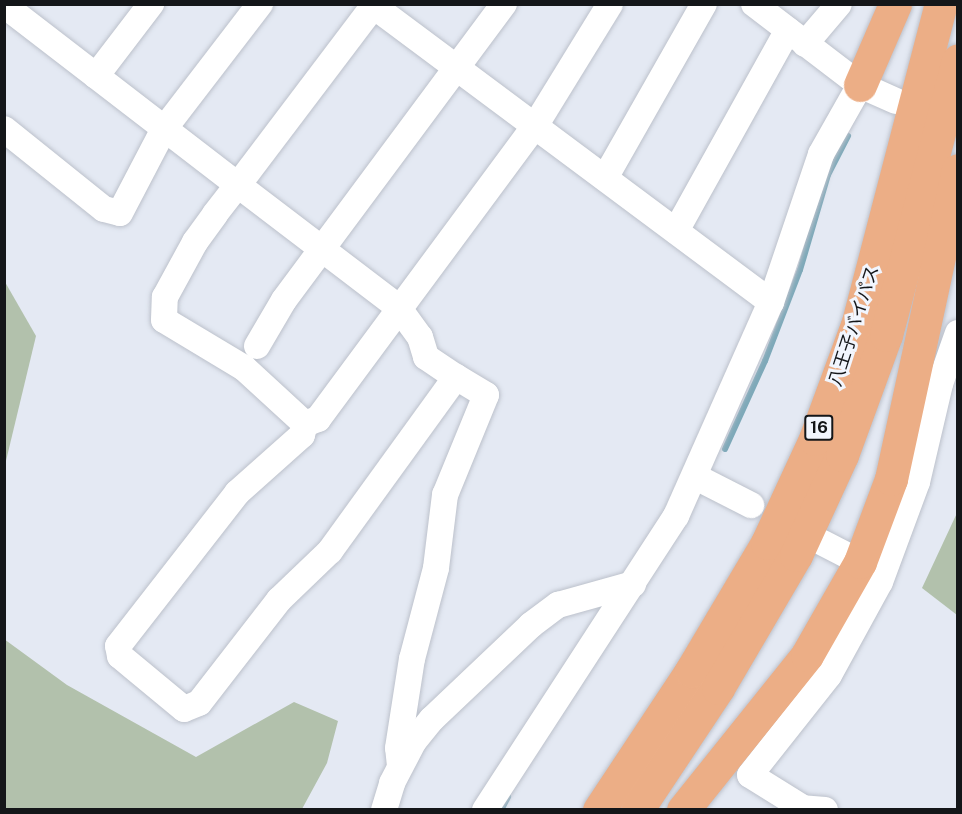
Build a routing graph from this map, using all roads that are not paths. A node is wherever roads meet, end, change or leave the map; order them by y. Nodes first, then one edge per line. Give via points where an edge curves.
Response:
1 (151, 4) edge
2 (260, 4) edge
3 (504, 4) edge
4 (610, 4) edge
5 (704, 4) edge
6 (754, 4) edge
7 (839, 4) edge
8 (895, 4) edge
9 (941, 4) edge
10 (4, 5) edge
11 (373, 5) edge
12 (32, 13) edge
13 (796, 37) junction
14 (957, 60) edge
15 (459, 69) junction
16 (96, 76) junction
17 (860, 85) junction
18 (896, 102) dead end
19 (535, 126) junction
20 (4, 129) edge
21 (164, 129) junction
22 (957, 170) edge
23 (604, 178) junction
24 (237, 185) junction
25 (676, 231) junction
26 (322, 249) junction
27 (771, 302) junction
28 (398, 307) junction
29 (957, 333) edge
30 (250, 358) junction
31 (456, 377) junction
32 (304, 424) junction
33 (696, 477) junction
34 (751, 505) dead end
35 (823, 543) dead end
36 (870, 572) junction
37 (633, 584) junction
38 (400, 766) junction
39 (384, 810) edge
40 (485, 810) edge
41 (599, 810) edge
42 (637, 810) edge
43 (683, 810) edge
44 (825, 810) edge

1 - 16 street
2 - 21 street
3 - 15 street
4 - 19 street
5 - 23 street
6 - 13 street
7 - 13 street
8 - 17 highway
9 - 41 highway, 八王子バイパス / 16 via 858,322 815,439 761,553 691,671
10 - 12 street
11 - 15 street
11 - 24 street
12 - 16 street
13 - 17 street
13 - 25 street
14 - 42 highway, 八王子バイパス / 16 via 886,335 842,455 795,555 718,688
15 - 19 street
15 - 26 street
16 - 21 street
17 - 18 street
17 - 27 street via 817,163
19 - 23 street
19 - 28 street
20 - 21 street via 104,209 120,213
21 - 24 street
22 - 36 highway
23 - 25 street
24 - 26 street
24 - 30 street via 195,242 165,297 162,311 170,324
25 - 27 street
26 - 28 street
26 - 30 street via 284,300
27 - 33 street
28 - 31 street via 420,338 426,357
28 - 32 street via 318,418
29 - 36 street via 940,384 917,482
30 - 32 street
31 - 32 street via 330,551 279,600 199,703 184,709 120,656 118,645 237,493 302,435
31 - 38 street via 486,395 445,495 436,568 412,659 398,748
33 - 34 street
33 - 37 street
35 - 36 street
36 - 43 highway
36 - 44 street via 829,675 750,775 803,808
37 - 38 street via 558,605 531,625 432,719
37 - 40 street
38 - 39 street

